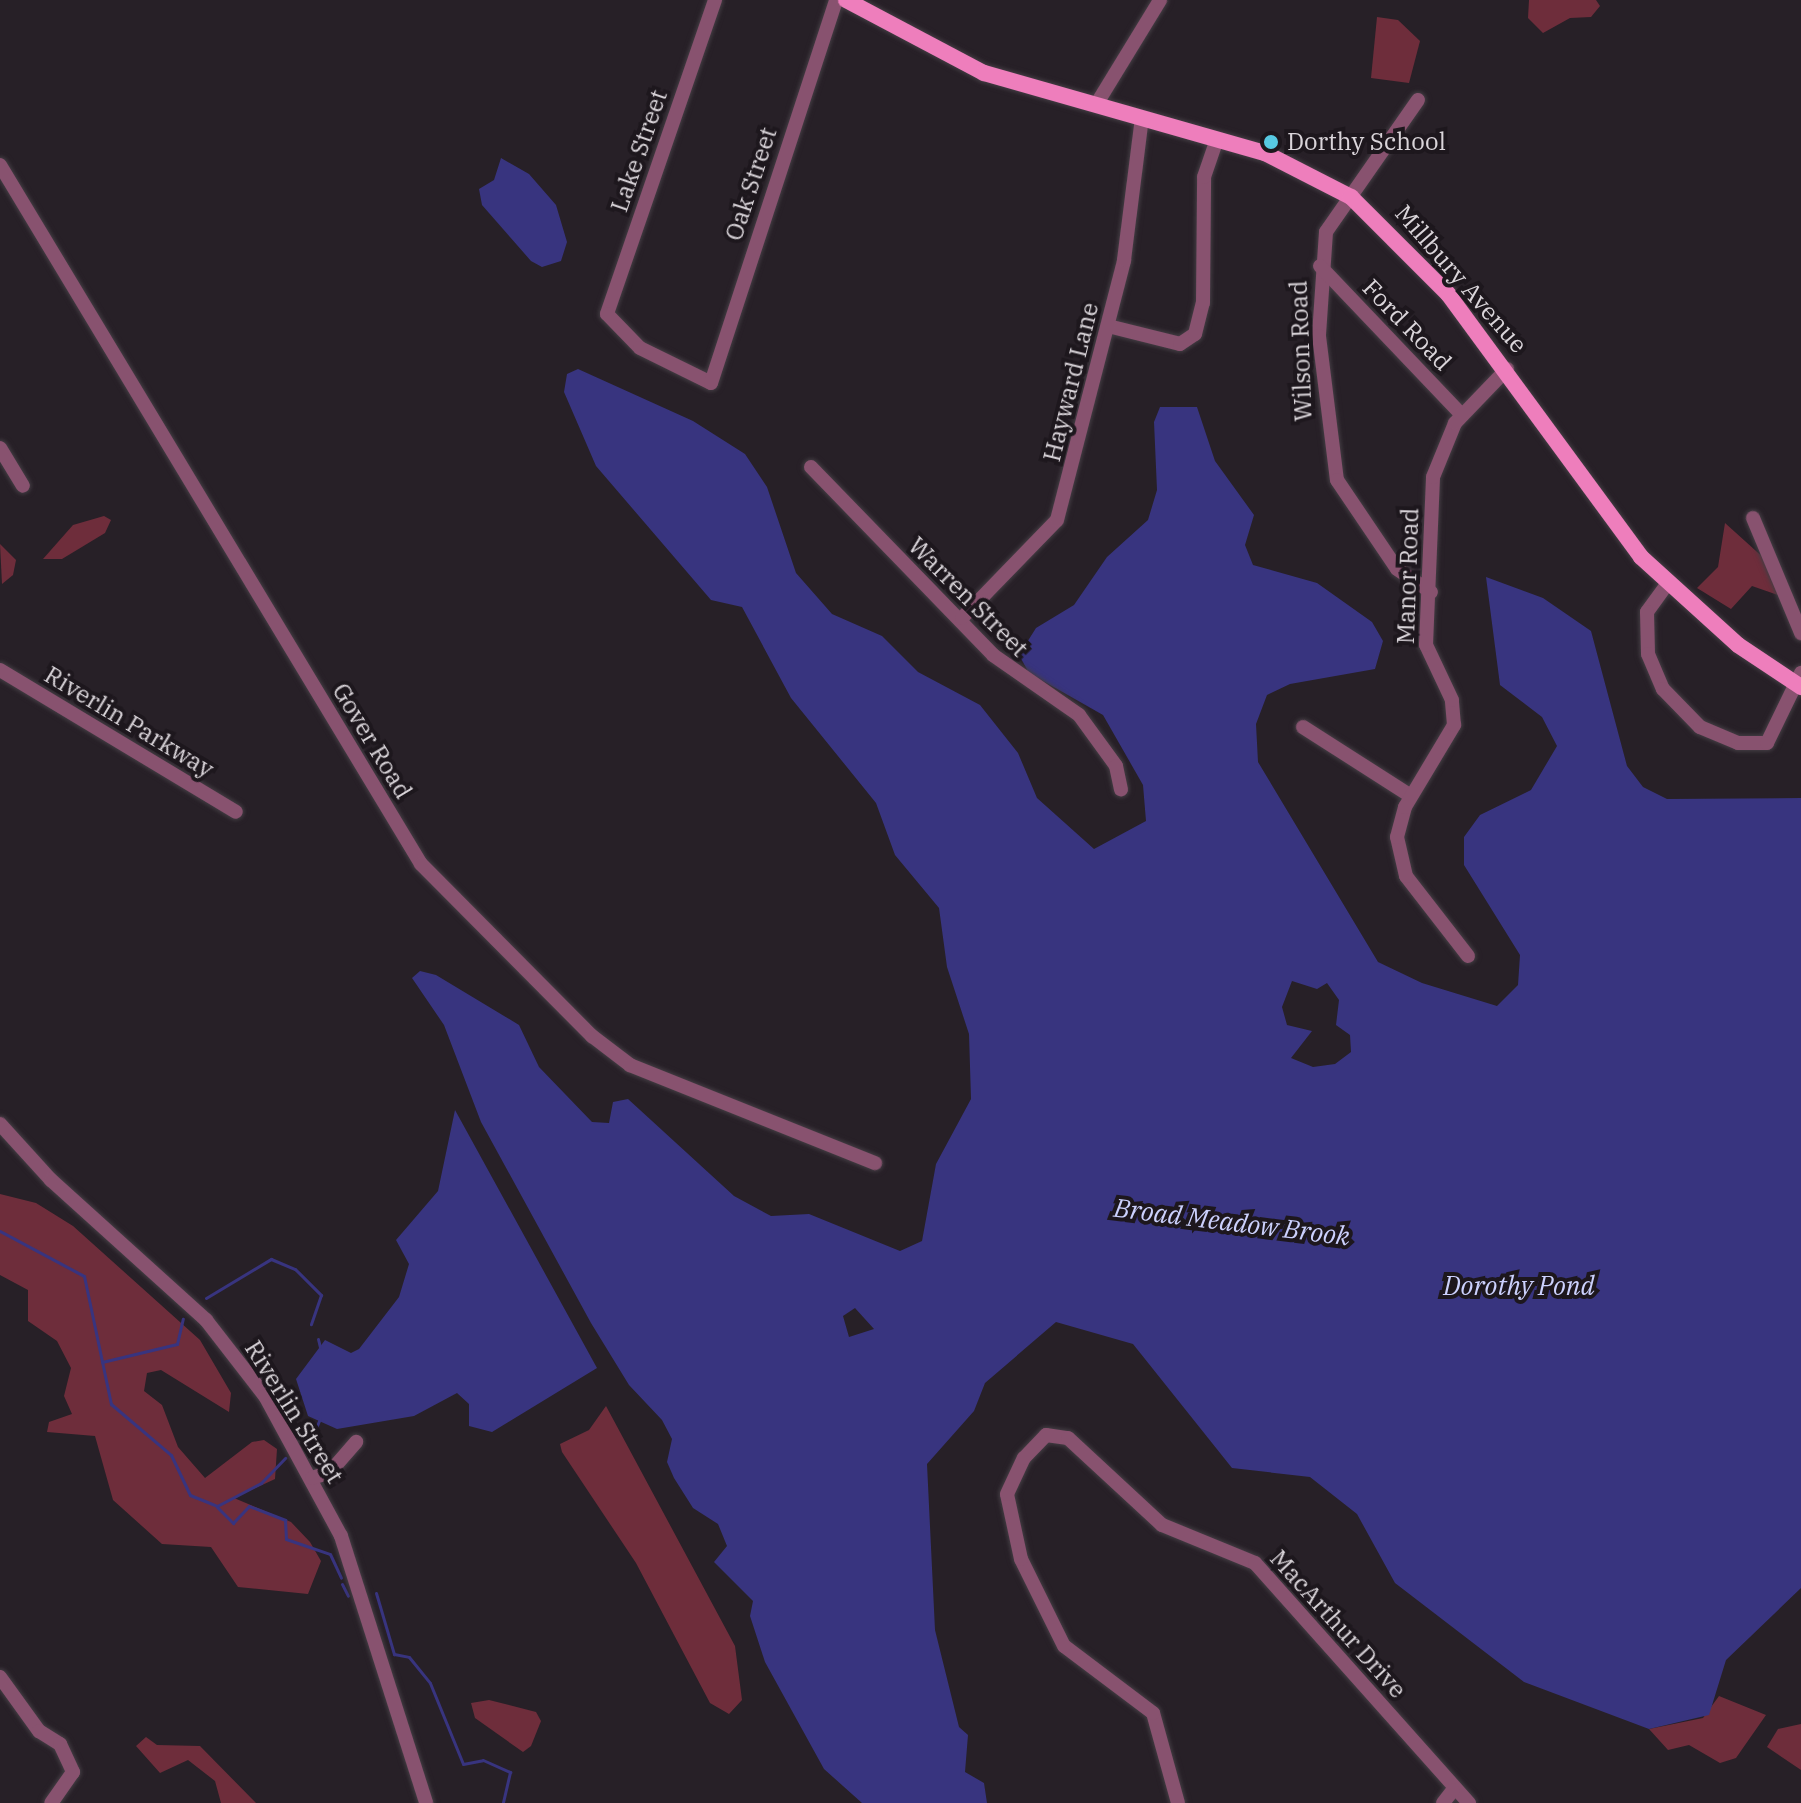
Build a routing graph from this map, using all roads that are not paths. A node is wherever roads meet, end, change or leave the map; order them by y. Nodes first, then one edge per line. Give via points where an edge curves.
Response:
1 (715, 0) edge
2 (836, 0) edge
3 (846, 0) edge
4 (1160, 0) edge
5 (1418, 100) dead end
6 (1096, 105) junction
7 (1142, 118) junction
8 (1217, 139) junction
9 (0, 165) edge
10 (1351, 197) junction
11 (1320, 266) junction
12 (1108, 326) junction
13 (1507, 369) junction
14 (711, 383) joint
15 (1461, 414) junction
16 (0, 448) edge
17 (811, 467) dead end
18 (23, 486) dead end
19 (1753, 518) dead end
20 (1668, 583) junction
21 (1431, 592) junction
22 (962, 618) junction
23 (1801, 633) edge
24 (0, 670) edge
25 (1798, 681) edge
26 (1303, 727) dead end
27 (1121, 789) dead end
28 (1411, 796) junction
29 (236, 812) dead end
30 (1468, 956) dead end
31 (0, 1124) edge
32 (875, 1163) dead end
33 (356, 1442) dead end
34 (312, 1478) junction
35 (0, 1677) edge
36 (1453, 1790) junction
37 (51, 1803) edge
38 (426, 1803) edge
39 (1178, 1803) edge
40 (1443, 1803) edge
41 (1469, 1803) edge

1 - 14 street, Lake Street via 608,317 640,348
2 - 14 street, Oak Street
3 - 6 main road, Millbury Avenue via 947,58
4 - 6 street
5 - 10 street, Wilson Road
6 - 7 main road, Millbury Avenue
7 - 8 main road, Millbury Avenue
7 - 12 street, Hayward Lane via 1124,260
8 - 10 main road, Millbury Avenue via 1295,166
8 - 12 street via 1204,177 1203,303 1195,334 1180,344
9 - 32 street, Gover Road via 421,864 592,1036 630,1065
10 - 11 street, Wilson Road via 1326,232
10 - 13 main road, Millbury Avenue via 1410,250
11 - 15 street, Ford Road
11 - 21 street, Wilson Road via 1332,468 1397,569
12 - 22 street, Hayward Lane via 1057,520
13 - 15 street, Manor Road
13 - 20 main road, Millbury Avenue via 1619,533
15 - 21 street, Manor Road via 1433,477
16 - 18 street
17 - 22 street, Warren Street
19 - 23 street
20 - 25 main road, Millbury Avenue
20 - 25 street via 1647,612 1645,636 1671,700 1711,733 1760,744 1773,739
21 - 28 street, Manor Road via 1426,645 1452,700 1454,725
22 - 27 street, Warren Street via 1021,680 1079,715 1112,758
24 - 29 street, Riverlin Parkway
26 - 28 street
28 - 30 street, Manor Road via 1397,837 1400,864
31 - 34 street, Riverlin Street via 40,1169 206,1320 265,1396
33 - 34 street via 330,1472
34 - 38 street, Riverlin Street via 341,1536
35 - 37 street via 39,1731 60,1744 73,1772
36 - 39 street, MacArthur Drive via 1255,1563 1162,1525 1068,1438 1046,1435 1024,1458 1007,1494 1021,1559 1064,1646 1153,1713
36 - 40 street
36 - 41 street, MacArthur Drive

